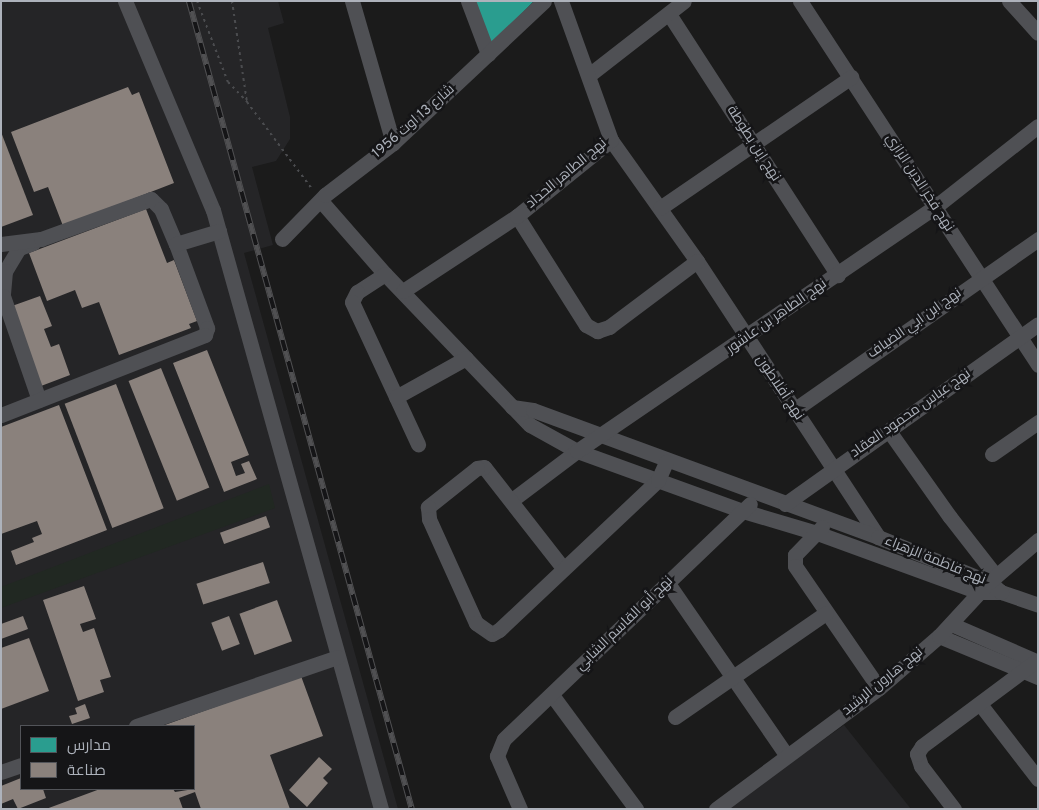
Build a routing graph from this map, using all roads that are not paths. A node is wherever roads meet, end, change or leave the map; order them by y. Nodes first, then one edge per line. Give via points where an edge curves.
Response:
1 (125, 1) edge
2 (352, 1) edge
3 (468, 1) edge
4 (544, 1) edge
5 (561, 1) edge
6 (684, 1) edge
7 (800, 1) edge
8 (1009, 1) edge
9 (669, 14) junction
10 (1038, 33) edge
11 (488, 54) junction
12 (589, 75) junction
13 (851, 78) junction
14 (1038, 126) edge
15 (611, 140) junction
16 (393, 143) junction
17 (754, 145) junction
18 (321, 201) junction
19 (935, 207) junction
20 (660, 208) junction
21 (517, 216) junction
22 (219, 231) junction
23 (42, 239) junction
24 (282, 239) dead end
25 (1038, 239) edge
26 (1, 244) edge
27 (176, 244) junction
28 (697, 261) junction
29 (385, 274) junction
30 (838, 274) junction
31 (980, 278) junction
32 (403, 291) junction
33 (1038, 324) edge
34 (1020, 338) junction
35 (746, 339) junction
36 (466, 358) junction
37 (1038, 365) edge
38 (396, 397) junction
39 (38, 400) junction
40 (512, 407) junction
41 (794, 410) junction
42 (1, 415) edge
43 (1038, 422) edge
44 (889, 431) junction
45 (599, 437) junction
46 (418, 444) dead end
47 (577, 451) junction
48 (992, 454) dead end
49 (650, 456) junction
50 (666, 462) junction
51 (833, 469) junction
52 (658, 480) junction
53 (643, 482) junction
54 (759, 496) junction
55 (512, 500) junction
56 (785, 504) junction
57 (743, 511) junction
58 (828, 521) junction
59 (816, 532) junction
60 (878, 538) junction
61 (1038, 540) edge
62 (564, 568) junction
63 (667, 582) junction
64 (988, 583) junction
65 (1038, 605) edge
66 (826, 613) junction
67 (951, 624) junction
68 (939, 636) junction
69 (338, 658) junction
70 (1037, 661) edge
71 (1031, 674) edge
72 (731, 676) junction
73 (879, 688) junction
74 (552, 695) junction
75 (980, 704) junction
76 (674, 717) dead end
77 (139, 725) edge
78 (787, 756) junction
79 (20, 766) edge
80 (1035, 768) edge
81 (1, 772) edge
82 (381, 809) edge
83 (520, 809) edge
84 (636, 809) edge
85 (716, 809) edge
86 (954, 809) edge

1 - 22 street via 209,198
2 - 16 street
3 - 11 street
4 - 11 street, شارع 13 اوت 1956
5 - 12 street, نهج الطاهر الحداد
6 - 9 street
7 - 13 street, نهج فخر الدين الرازي
8 - 10 street
9 - 12 street
9 - 17 street, نهج إبن بطوطة
11 - 16 street, شارع 13 اوت 1956
12 - 15 street, نهج الطاهر الحداد
13 - 17 street
13 - 19 street, نهج فخر الدين الرازي
14 - 19 street, نهج الطاهر بن عاشور
15 - 20 street, نهج أفلاطون
15 - 21 street, نهج الطاهر الحداد
16 - 18 street, شارع 13 اوت 1956
17 - 20 street
17 - 30 street, نهج إبن بطوطة
18 - 24 street, شارع 13 اوت 1956
18 - 29 street, نهج فاطمة الزهراء
19 - 30 street, نهج الطاهر بن عاشور
19 - 31 street, نهج فخر الدين الرازي
20 - 28 street, نهج أفلاطون
21 - 28 street via 586,325 597,332 609,327
21 - 32 street, نهج الطاهر الحداد
22 - 27 street
22 - 69 street
23 - 26 street
23 - 27 street via 151,199 161,209
23 - 39 street via 19,248 5,271 3,296
25 - 31 street, نهج ابن ابي الضياف
27 - 39 street via 206,322 205,335
28 - 35 street, نهج أفلاطون
29 - 32 street, نهج فاطمة الزهراء
29 - 38 street via 357,292 352,302
30 - 35 street, نهج الطاهر بن عاشور
31 - 34 street, نهج فخر الدين الرازي
31 - 41 street, نهج ابن ابي الضياف
32 - 36 street, نهج فاطمة الزهراء
33 - 34 street, نهج عباس محمود العقاد
34 - 37 street, نهج فخر الدين الرازي
34 - 44 street, نهج عباس محمود العقاد
35 - 41 street, نهج أفلاطون
35 - 45 street, نهج الطاهر بن عاشور
36 - 38 street
36 - 40 street, نهج فاطمة الزهراء
38 - 46 street
39 - 42 street
40 - 45 street, نهج فاطمة الزهراء via 533,410
40 - 47 street, نهج فاطمة الزهراء via 525,422
41 - 51 street, نهج أفلاطون
43 - 48 street
44 - 51 street, نهج عباس محمود العقاد
44 - 64 street via 950,517
45 - 47 street, نهج الطاهر بن عاشور
45 - 49 street, نهج فاطمة الزهراء
47 - 53 street, نهج فاطمة الزهراء
47 - 55 street, نهج الطاهر بن عاشور
49 - 50 street, نهج فاطمة الزهراء
49 - 53 street
50 - 52 street
50 - 54 street, نهج فاطمة الزهراء
51 - 56 street, نهج عباس محمود العقاد
51 - 60 street, نهج أفلاطون
52 - 53 street, نهج فاطمة الزهراء
52 - 57 street, نهج فاطمة الزهراء
53 - 62 street
54 - 56 street, نهج فاطمة الزهراء
54 - 57 street, نهج أبو القاسم الشابي
55 - 62 street
55 - 62 street via 484,467 477,468 431,503 427,510 476,623 486,633 499,630
56 - 58 street, نهج فاطمة الزهراء
57 - 59 street, نهج فاطمة الزهراء
57 - 63 street, نهج أبو القاسم الشابي
58 - 59 street
58 - 60 street, نهج فاطمة الزهراء
59 - 64 street, نهج فاطمة الزهراء
59 - 66 street via 795,555 795,566
60 - 64 street, نهج فاطمة الزهراء
61 - 64 street, نهج هارون الرشيد
63 - 72 street
63 - 74 street, نهج أبو القاسم الشابي
64 - 65 street, نهج فاطمة الزهراء via 1000,592
64 - 67 street, نهج هارون الرشيد
66 - 72 street
66 - 73 street
67 - 68 street, نهج هارون الرشيد
67 - 70 street
68 - 71 street
68 - 73 street, نهج هارون الرشيد
69 - 77 street
69 - 82 street
70 - 71 street
71 - 75 street
72 - 76 street
72 - 78 street
73 - 78 street, نهج هارون الرشيد
74 - 83 street, نهج أبو القاسم الشابي via 504,739 498,756
74 - 84 street
75 - 80 street
75 - 86 street via 922,746 917,760
78 - 85 street, نهج هارون الرشيد
79 - 81 street

